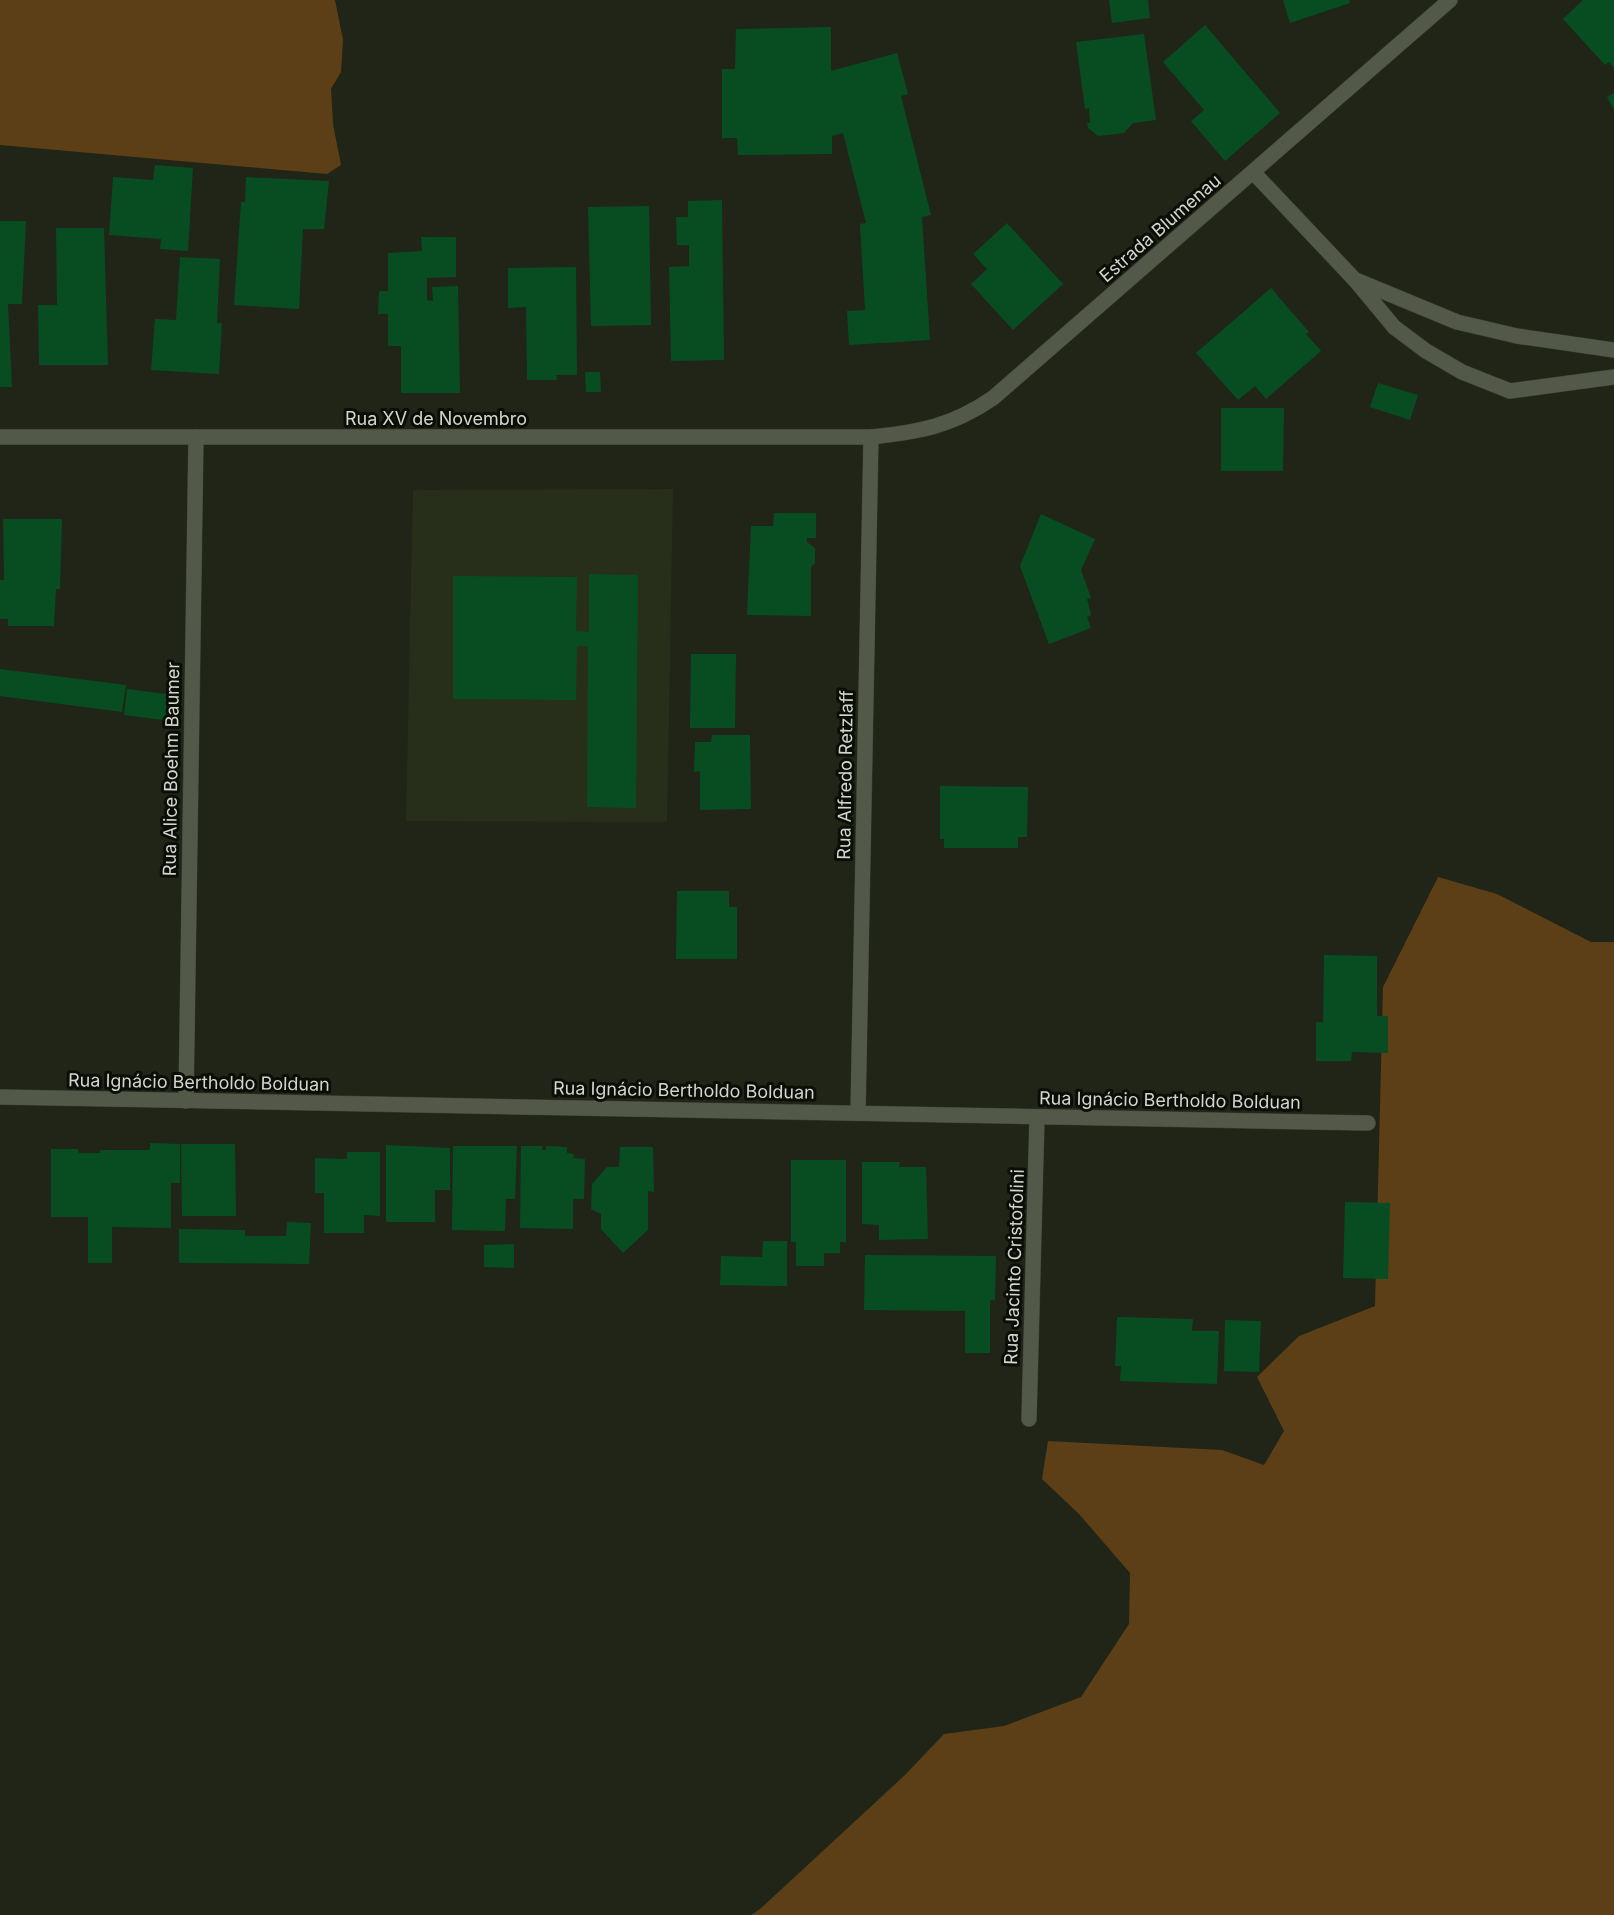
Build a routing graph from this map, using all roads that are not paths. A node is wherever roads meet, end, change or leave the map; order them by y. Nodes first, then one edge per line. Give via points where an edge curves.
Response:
1 (1450, 0) edge
2 (1254, 173) junction
3 (1355, 280) junction
4 (1614, 350) edge
5 (1614, 376) edge
6 (0, 437) edge
7 (196, 437) junction
8 (871, 437) junction
9 (0, 1097) edge
10 (186, 1101) junction
11 (858, 1113) junction
12 (1038, 1117) junction
13 (1368, 1123) dead end
14 (1029, 1419) dead end

1 - 2 street, Estrada Blumenau
2 - 3 street
2 - 8 street, Estrada Blumenau via 985,404 943,426
3 - 4 street via 1457,322 1517,336
3 - 5 street via 1394,327 1426,351 1462,372 1510,391
6 - 7 street, Rua XV de Novembro
7 - 8 street, Rua XV de Novembro
7 - 10 street, Rua Alice Boehm Baumer
8 - 11 street, Rua Alfredo Retzlaff
9 - 10 street, Rua Ignácio Bertholdo Bolduan
10 - 11 street, Rua Ignácio Bertholdo Bolduan
11 - 12 street, Rua Ignácio Bertholdo Bolduan
12 - 13 street, Rua Ignácio Bertholdo Bolduan
12 - 14 street, Rua Jacinto Cristofolini

